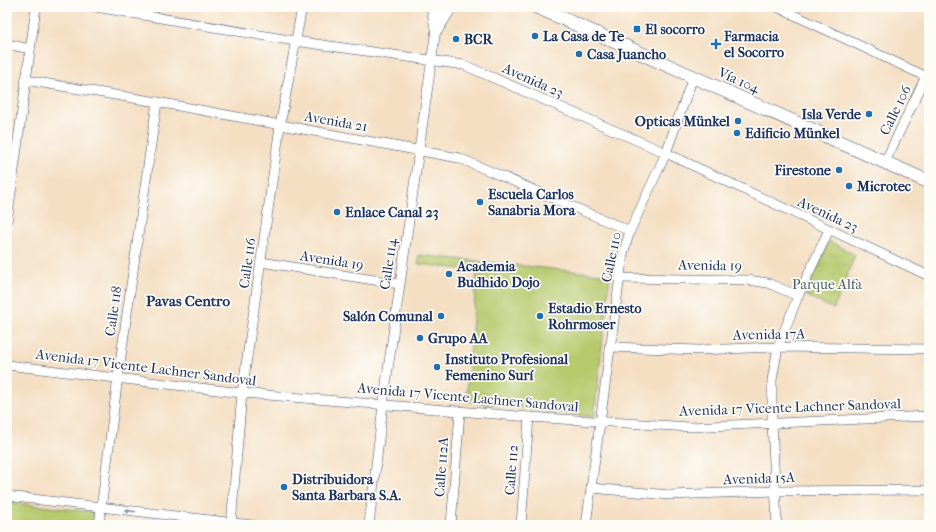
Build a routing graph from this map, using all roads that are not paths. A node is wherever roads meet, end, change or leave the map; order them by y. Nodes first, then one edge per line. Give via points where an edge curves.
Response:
1 (36, 7) edge
2 (96, 7) edge
3 (302, 7) edge
4 (433, 7) edge
5 (438, 7) edge
6 (450, 7) edge
7 (537, 7) edge
8 (777, 7) edge
9 (436, 28) junction
10 (296, 41) junction
11 (7, 44) edge
12 (30, 49) junction
13 (432, 61) junction
14 (928, 75) edge
15 (693, 77) junction
16 (25, 80) junction
17 (157, 102) junction
18 (280, 126) junction
19 (419, 149) junction
20 (666, 153) junction
21 (885, 162) junction
22 (929, 182) edge
23 (7, 222) edge
24 (829, 230) junction
25 (630, 232) junction
26 (261, 262) junction
27 (929, 276) edge
28 (620, 278) junction
29 (399, 284) junction
30 (798, 296) junction
31 (609, 347) junction
32 (778, 347) junction
33 (929, 350) edge
34 (7, 365) edge
35 (118, 377) junction
36 (242, 393) junction
37 (383, 405) junction
38 (460, 412) junction
39 (929, 416) edge
40 (529, 417) junction
41 (599, 422) junction
42 (772, 423) junction
43 (591, 488) junction
44 (929, 490) edge
45 (775, 491) junction
46 (7, 496) edge
47 (101, 508) junction
48 (231, 524) edge
49 (99, 525) edge
50 (252, 525) edge
51 (369, 525) edge
52 (451, 525) edge
53 (521, 525) edge
54 (586, 525) edge
55 (776, 525) edge

1 - 12 street
2 - 10 street, Avenida 23
3 - 10 street, Calle 116
4 - 9 main road
5 - 9 street, Calle 114
6 - 9 main road
7 - 15 main road, Vía 104
8 - 14 street
9 - 13 street, Calle 114
10 - 13 street, Avenida 23
10 - 18 street, Calle 116
11 - 12 street
12 - 16 street
13 - 19 street, Calle 114
13 - 20 street, Avenida 23 via 464,65
14 - 21 street, Calle 106
15 - 20 street, Calle 110
15 - 21 main road, Vía 104
16 - 17 street, Avenida 21
16 - 23 street
17 - 18 street, Avenida 21
17 - 35 street, Calle 118
18 - 19 street, Avenida 21
18 - 26 street, Calle 116
19 - 25 street, Avenida 21 via 459,158
19 - 29 street, Calle 114
20 - 24 street, Avenida 23
20 - 25 street, Calle 110
21 - 22 main road, Vía 104
24 - 27 street, Avenida 23
24 - 30 street
25 - 28 street, Calle 110 via 623,254
26 - 29 street, Avenida 19
26 - 36 street, Calle 116
28 - 30 street, Avenida 19 via 748,280 768,283
28 - 31 street, Calle 110
29 - 37 street, Calle 114
30 - 32 street
31 - 32 street, Avenida 17A via 699,350
31 - 41 street, Calle 110
32 - 33 street, Avenida 17A
32 - 42 street via 772,380
34 - 35 street, Avenida 17 Vicente Lachner Sandoval
35 - 36 street, Avenida 17 Vicente Lachner Sandoval
35 - 47 street, Calle 118
36 - 37 street, Avenida 17 Vicente Lachner Sandoval
36 - 48 street, Calle 116
37 - 38 street, Avenida 17 Vicente Lachner Sandoval
37 - 51 street, Calle 114
38 - 40 street, Avenida 17 Vicente Lachner Sandoval
38 - 52 street, Calle 112A
39 - 42 street, Avenida 17 Vicente Lachner Sandoval
40 - 41 street, Avenida 17 Vicente Lachner Sandoval
40 - 53 street, Calle 112
41 - 42 street, Avenida 17 Vicente Lachner Sandoval via 690,427
41 - 43 street, Calle 110
42 - 45 street
43 - 45 street, Avenida 15A via 670,495
43 - 54 street, Calle 110
44 - 45 street, Avenida 15A
45 - 55 street
46 - 47 street
48 -> 47 street
47 - 49 street, Calle 118
48 - 50 street

